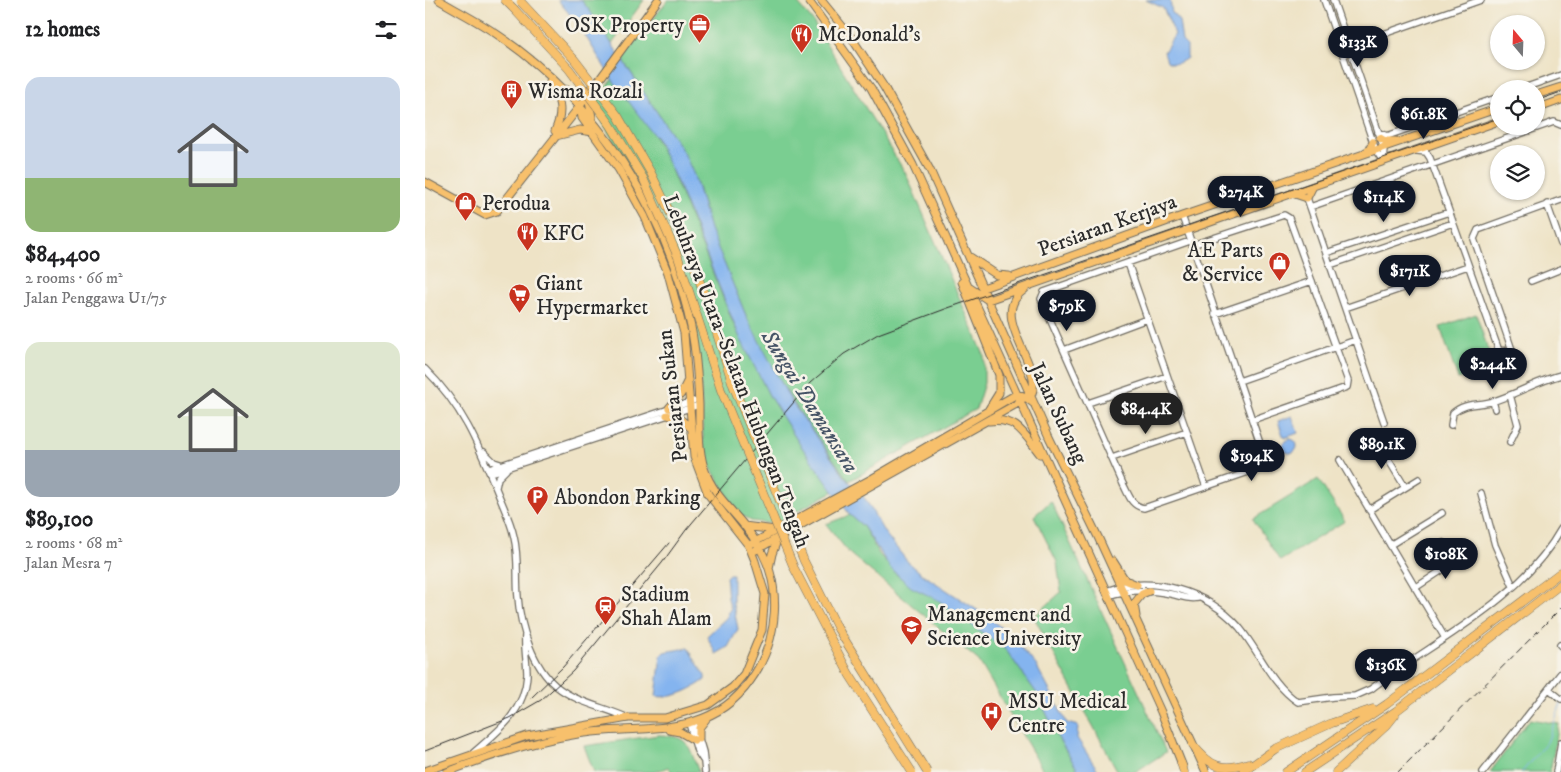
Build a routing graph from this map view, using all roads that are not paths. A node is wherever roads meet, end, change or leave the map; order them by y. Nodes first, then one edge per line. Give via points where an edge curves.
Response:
1 (439, 0) edge
2 (505, 0) edge
3 (658, 0) edge
4 (808, 0) edge
5 (1324, 0) edge
6 (1333, 0) edge
7 (1481, 0) edge
8 (520, 1) edge
9 (823, 2) edge
10 (1349, 46) junction
11 (1341, 48) junction
12 (1561, 75) edge
13 (547, 76) junction
14 (1545, 81) edge
15 (557, 85) junction
16 (1561, 87) edge
17 (591, 90) junction
18 (1545, 92) edge
19 (1490, 100) edge
20 (1561, 100) edge
21 (1545, 105) edge
22 (579, 106) junction
23 (1490, 111) edge
24 (594, 122) junction
25 (1490, 124) edge
26 (1561, 125) edge
27 (593, 132) junction
28 (1427, 133) junction
29 (1379, 135) junction
30 (1452, 137) junction
31 (553, 138) junction
32 (1373, 142) junction
33 (1384, 148) junction
34 (1376, 151) junction
35 (1407, 153) junction
36 (1430, 158) junction
37 (1383, 161) junction
38 (1341, 163) junction
39 (1433, 165) junction
40 (425, 182) edge
41 (1314, 185) junction
42 (1292, 193) junction
43 (1307, 198) junction
44 (1561, 200) edge
45 (1547, 204) junction
46 (1310, 207) junction
47 (1449, 212) junction
48 (1182, 216) junction
49 (1453, 223) junction
50 (1186, 229) junction
51 (1191, 243) junction
52 (1561, 244) edge
53 (1326, 253) junction
54 (969, 256) junction
55 (1128, 263) junction
56 (1330, 265) junction
57 (1468, 266) junction
58 (1561, 269) edge
59 (961, 271) junction
60 (1019, 275) junction
61 (1312, 280) junction
62 (1531, 281) dead end
63 (967, 285) junction
64 (1030, 285) junction
65 (983, 288) junction
66 (979, 296) junction
67 (988, 300) junction
68 (1345, 308) junction
69 (1215, 314) junction
70 (982, 317) junction
71 (1147, 320) junction
72 (1356, 340) junction
73 (1336, 348) junction
74 (1064, 350) junction
75 (425, 369) edge
76 (1167, 376) junction
77 (1561, 376) edge
78 (689, 378) junction
79 (1239, 381) junction
80 (1510, 394) junction
81 (1023, 397) junction
82 (1493, 401) junction
83 (1087, 403) junction
84 (695, 404) junction
85 (1495, 409) dead end
86 (668, 411) junction
87 (987, 411) junction
88 (1252, 420) junction
89 (985, 421) junction
90 (1384, 422) dead end
91 (1451, 425) dead end
92 (691, 428) junction
93 (1187, 432) junction
94 (1377, 441) dead end
95 (1510, 442) dead end
96 (481, 449) junction
97 (1112, 458) junction
98 (1340, 460) dead end
99 (1048, 464) junction
100 (508, 465) junction
101 (490, 471) junction
102 (1419, 479) dead end
103 (875, 480) junction
104 (1206, 487) junction
105 (1405, 487) junction
106 (495, 488) junction
107 (1481, 493) dead end
108 (826, 507) junction
109 (1369, 510) junction
110 (1442, 513) dead end
111 (744, 526) junction
112 (1561, 529) edge
113 (775, 530) junction
114 (1098, 537) junction
115 (778, 538) junction
116 (1443, 543) dead end
117 (758, 545) junction
118 (1390, 545) junction
119 (750, 549) junction
120 (1465, 555) dead end
121 (1454, 562) junction
122 (769, 572) junction
123 (1561, 572) edge
124 (1137, 584) junction
125 (1561, 584) edge
126 (1513, 586) junction
127 (1415, 588) junction
128 (1120, 589) junction
129 (1149, 591) junction
130 (1107, 594) junction
131 (1198, 598) junction
132 (525, 633) junction
133 (1143, 638) junction
134 (1445, 638) junction
135 (1561, 673) edge
136 (1549, 689) junction
137 (1561, 699) edge
138 (1387, 704) junction
139 (708, 705) junction
140 (1397, 711) junction
141 (712, 714) junction
142 (628, 718) junction
143 (665, 718) junction
144 (691, 721) junction
145 (665, 729) junction
146 (696, 739) junction
147 (1561, 742) edge
148 (1193, 745) junction
149 (1275, 749) junction
150 (473, 753) junction
151 (1560, 755) edge
152 (450, 761) junction
153 (1181, 763) joint
154 (425, 771) edge
155 (437, 772) edge
156 (448, 772) edge
157 (705, 772) edge
158 (913, 772) edge
159 (927, 772) edge
160 (1185, 772) edge
161 (1206, 772) edge
162 (1243, 772) edge
163 (1286, 772) edge
164 (1305, 772) edge
165 (1336, 772) edge
166 (1483, 772) edge
167 (1556, 772) edge

1 - 13 main road, Persiaran Sukan via 498,35
2 - 158 highway, Lebuhraya Utara–Selatan Hubungan Tengah, bridge via 569,69 610,124 643,178 678,257 721,390 794,568 849,674
3 - 17 main road
4 - 59 main road, Jalan Subang via 857,66 888,116
5 - 11 street
6 - 10 street
7 - 10 street
8 - 159 highway, Lebuhraya Utara–Selatan Hubungan Tengah, bridge via 574,59 612,109 651,173 689,252 733,385 804,561 838,630
9 - 54 main road, Jalan Subang via 869,63 906,123
10 - 11 street
10 - 29 street
11 - 32 street
12 - 14 street
13 - 15 main road, Persiaran Sukan
13 - 31 main road via 561,108 561,118
15 - 17 main road via 573,92
15 - 22 main road, Persiaran Sukan
16 - 18 main road
17 - 22 main road
17 - 24 main road via 590,110
19 - 29 street via 1387,136
20 - 21 main road
22 - 24 main road, Persiaran Sukan
22 - 27 main road, Persiaran Sukan via 579,114
22 - 31 main road
23 - 28 main road, Persiaran Kerjaya
24 - 84 main road, Persiaran Sukan via 626,166 650,208 674,266 690,326
25 - 30 main road, Persiaran Kerjaya
26 - 39 street via 1554,122
27 - 31 main road via 573,130
27 - 78 main road, Persiaran Sukan via 645,217 668,273 683,333
28 - 29 main road via 1392,142
28 - 33 main road, Persiaran Kerjaya
29 - 33 street
30 - 35 main road, Persiaran Kerjaya
30 - 36 street via 1431,147
31 - 40 main road via 491,215 485,215
32 - 34 street
32 - 38 main road via 1369,150
33 - 34 main road, Persiaran Kerjaya
33 - 37 street
34 - 37 street
34 - 38 main road, Persiaran Kerjaya
35 - 36 street via 1421,150
35 - 37 main road, Persiaran Kerjaya
36 - 39 street
37 - 41 main road, Persiaran Kerjaya
38 - 48 main road, Persiaran Kerjaya
39 - 46 street
39 - 47 street
41 - 42 main road, Persiaran Kerjaya
41 - 43 main road
42 - 43 main road
42 - 50 main road, Persiaran Kerjaya
43 - 46 street
44 - 45 street
45 - 52 street
45 - 57 street via 1478,230 1474,239 1512,350 1497,350
46 - 53 street
47 - 49 street
47 - 53 street
48 - 50 street
48 - 60 main road, Persiaran Kerjaya
49 - 56 street
49 - 57 street
50 - 51 street
50 - 64 main road, Persiaran Kerjaya
51 - 55 street
51 - 61 street via 1283,215 1289,218
51 - 69 street
53 - 56 street
54 - 60 main road via 997,276
54 - 65 main road, Jalan Subang
55 - 71 street
55 - 74 street via 1044,292 1041,299
56 - 68 street
57 - 68 street
58 - 62 street
59 - 63 main road, Jalan Subang
59 - 87 main road via 965,290 999,376 999,393
60 - 65 main road, Persiaran Kerjaya
61 - 69 street
61 - 73 street
63 - 66 main road
63 - 70 main road, Jalan Subang
64 - 67 main road, Persiaran Kerjaya
64 - 81 main road via 1013,303 1011,318 1035,381
65 - 66 main road
65 - 67 main road, Jalan Subang
66 - 67 main road
66 - 70 main road
67 - 81 main road, Jalan Subang via 1025,383
68 - 72 street
69 - 79 street
70 - 81 main road, Jalan Subang
71 - 74 street
71 - 76 street
72 - 73 street
72 - 90 street
73 - 79 street
73 - 88 street via 1348,381 1347,387
74 - 83 street
75 - 96 street via 466,418
76 - 83 street
76 - 93 street
77 - 80 street
78 - 84 main road, Persiaran Sukan
78 - 86 main road
79 - 88 street
80 - 82 street
80 - 95 street via 1518,425
81 - 87 main road
81 - 89 main road
81 - 99 main road, Jalan Subang
81 - 114 main road, Jalan Subang via 1035,405
82 - 85 street
82 - 91 street via 1461,406 1453,413
83 - 97 street
84 - 86 street
84 - 92 main road, Persiaran Sukan
84 - 111 main road, Persiaran Sukan via 705,468 723,503
86 - 92 main road
86 - 100 street
87 - 103 main road
88 - 104 street via 1266,460 1263,467
89 - 99 main road via 1005,420 1016,424
89 - 103 main road
92 - 119 main road, Persiaran Sukan via 694,457 708,494
93 - 97 street
93 - 104 street
94 - 105 street
96 - 100 street via 494,462
96 - 101 street
97 - 104 street via 1133,504 1144,508
98 - 109 street
99 - 130 main road, Jalan Subang
100 - 101 street
100 - 106 street
101 - 106 street
102 - 105 street
103 - 108 main road
105 - 109 street
106 - 132 street via 514,535 518,555 518,599
107 - 126 street via 1495,545
108 - 113 main road
108 - 115 main road
109 - 118 street
110 - 118 street
111 - 113 main road
111 - 117 main road, Persiaran Sukan
112 - 126 street via 1543,556
113 - 117 main road
114 - 124 main road via 1125,580
114 - 128 main road, Jalan Subang
115 - 117 main road
115 - 122 main road
116 - 121 street
117 - 119 main road
117 - 122 main road, Persiaran Sukan
118 - 127 street
119 - 139 main road, Persiaran Sukan via 765,594 762,630 743,674 733,687
120 - 121 street
121 - 127 street
122 - 141 main road, Persiaran Sukan via 775,604 768,647 750,681
123 - 138 highway
124 - 128 street
124 - 131 street via 1169,587
125 - 140 highway
126 - 134 street
127 - 134 street
128 - 129 street
128 - 130 street
128 - 133 main road, Jalan Subang
129 - 131 street via 1174,594 1189,600
129 - 133 main road via 1142,594 1135,604
130 - 153 main road, Jalan Subang
131 - 134 street via 1239,627 1284,692 1298,702 1363,694
132 - 142 street via 544,672 556,686 586,703
132 - 150 street via 527,674 520,704 502,729
133 - 148 main road, Jalan Subang
135 - 136 street
136 - 137 street
136 - 166 street
138 - 149 highway via 1332,723
138 - 163 highway
139 - 143 main road, Persiaran Sukan
139 - 144 main road
140 - 164 highway
140 - 165 highway via 1387,725
141 - 144 main road, Persiaran Sukan
141 - 146 main road via 701,723
142 - 143 main road, Persiaran Sukan
142 - 150 main road, Persiaran Sukan via 527,736
143 - 144 main road
144 - 145 main road, Persiaran Sukan
144 - 146 street
145 - 146 main road
145 - 156 main road, Persiaran Sukan via 579,734 514,749
146 - 157 street
147 - 151 street
148 - 149 highway via 1212,766 1224,771 1240,768
148 - 161 main road, Jalan Subang
149 - 162 highway
150 - 152 main road, Persiaran Sukan
151 - 167 street
152 - 154 main road, Persiaran Sukan
152 - 155 main road
153 - 160 highway

